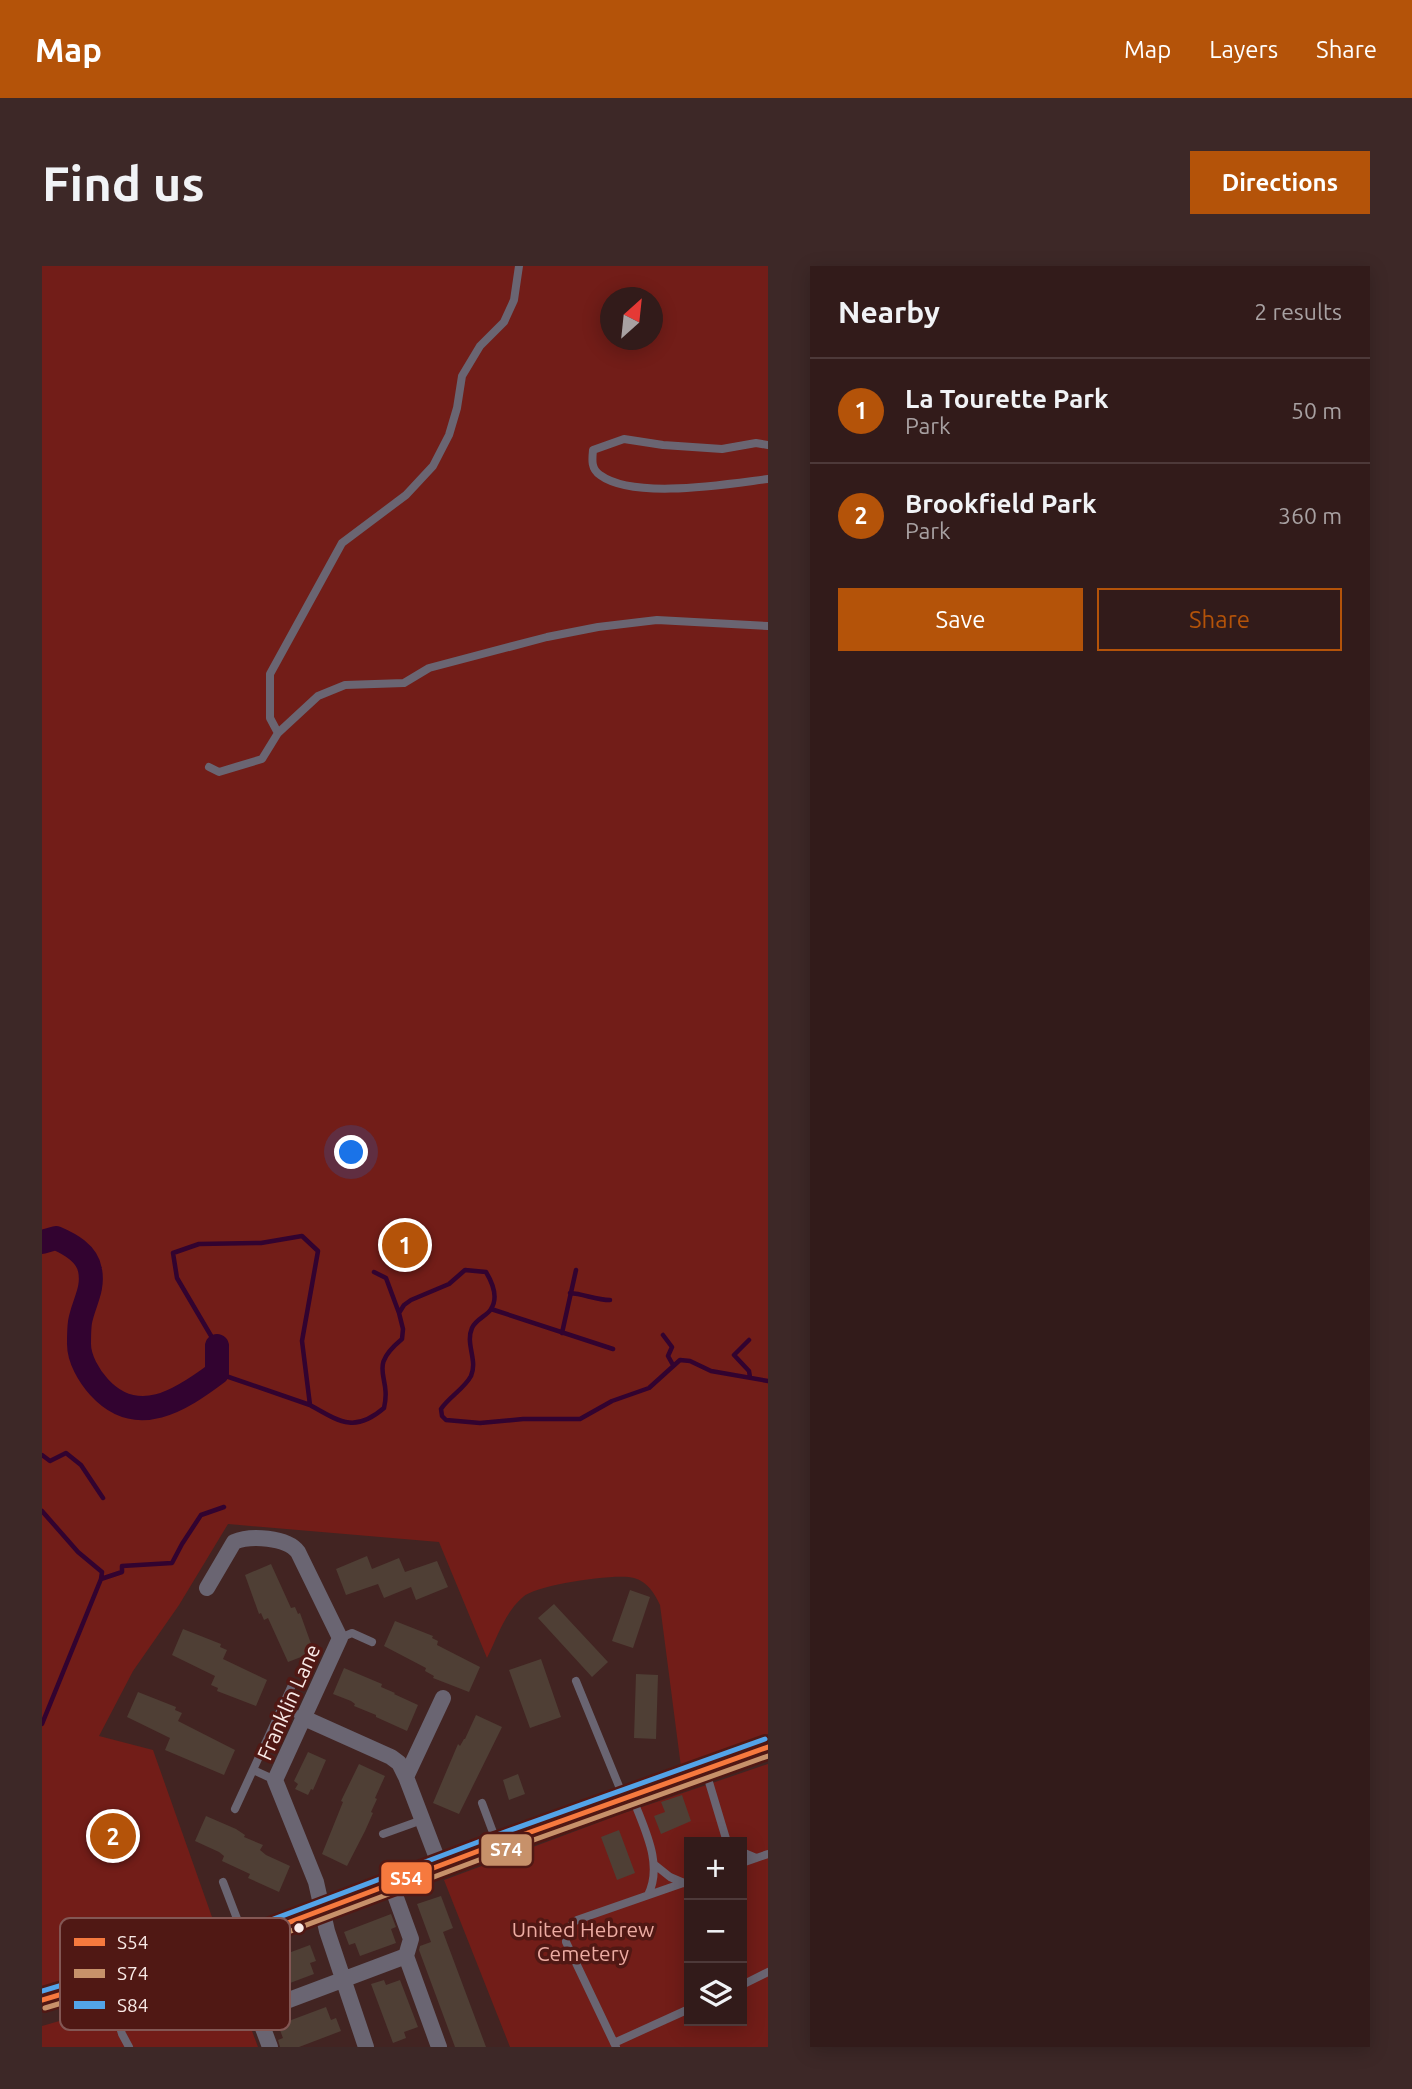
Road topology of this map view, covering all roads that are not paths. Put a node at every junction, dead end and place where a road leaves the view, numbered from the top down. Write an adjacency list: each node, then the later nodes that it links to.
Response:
1 (519, 266): 5 (lane)
2 (768, 444): 3 (lane)
3 (768, 480)
4 (768, 626): 5 (lane)
5 (278, 733): 6 (lane)
6 (209, 767)
7 (207, 1588): 8 (street, Franklin Lane)
8 (340, 1638): 9 (lane); 14 (street, Franklin Lane)
9 (372, 1642)
10 (576, 1681): 20 (lane)
11 (293, 1683): 13 (lane)
12 (443, 1698): 18 (street)
13 (282, 1707): 14 (lane); 17 (lane)
14 (304, 1718): 18 (street); 19 (street, Franklin Lane)
15 (768, 1747): 16 (street)
16 (705, 1769): 20 (street); 25 (lane)
17 (253, 1770): 19 (lane); 22 (lane)
18 (406, 1777): 23 (street)
19 (275, 1780): 38 (street, Franklin Lane)
20 (628, 1797): 26 (street); 31 (lane)
21 (482, 1803): 26 (lane)
22 (234, 1809)
23 (422, 1820): 24 (lane); 32 (street)
24 (383, 1834)
25 (727, 1837)
26 (497, 1844): 32 (street)
27 (747, 1854): 29 (lane)
28 (768, 1854): 29 (lane)
29 (756, 1858): 30 (lane)
30 (747, 1861)
31 (655, 1865): 33 (lane); 37 (lane)
32 (440, 1866): 36 (street)
33 (684, 1881)
34 (223, 1882): 39 (lane)
35 (684, 1883): 37 (lane)
36 (391, 1884): 38 (street); 41 (street)
37 (648, 1895): 52 (lane)
38 (322, 1910): 40 (street); 43 (street, Franklin Lane)
39 (237, 1918)
40 (290, 1922)
41 (406, 1956): 43 (street); 57 (street)
42 (768, 1972): 44 (lane)
43 (343, 1981): 47 (street); 56 (street, Franklin Lane)
44 (747, 1982)
45 (60, 1995): 46 (street)
46 (42, 2000)
47 (290, 2000)
48 (684, 2011): 52 (lane)
49 (120, 2030): 51 (lane)
50 (264, 2030): 55 (street)
51 (121, 2034): 53 (lane); 54 (lane)
52 (615, 2045)
53 (121, 2047)
54 (130, 2047)
55 (270, 2047)
56 (366, 2047)
57 (439, 2047)

